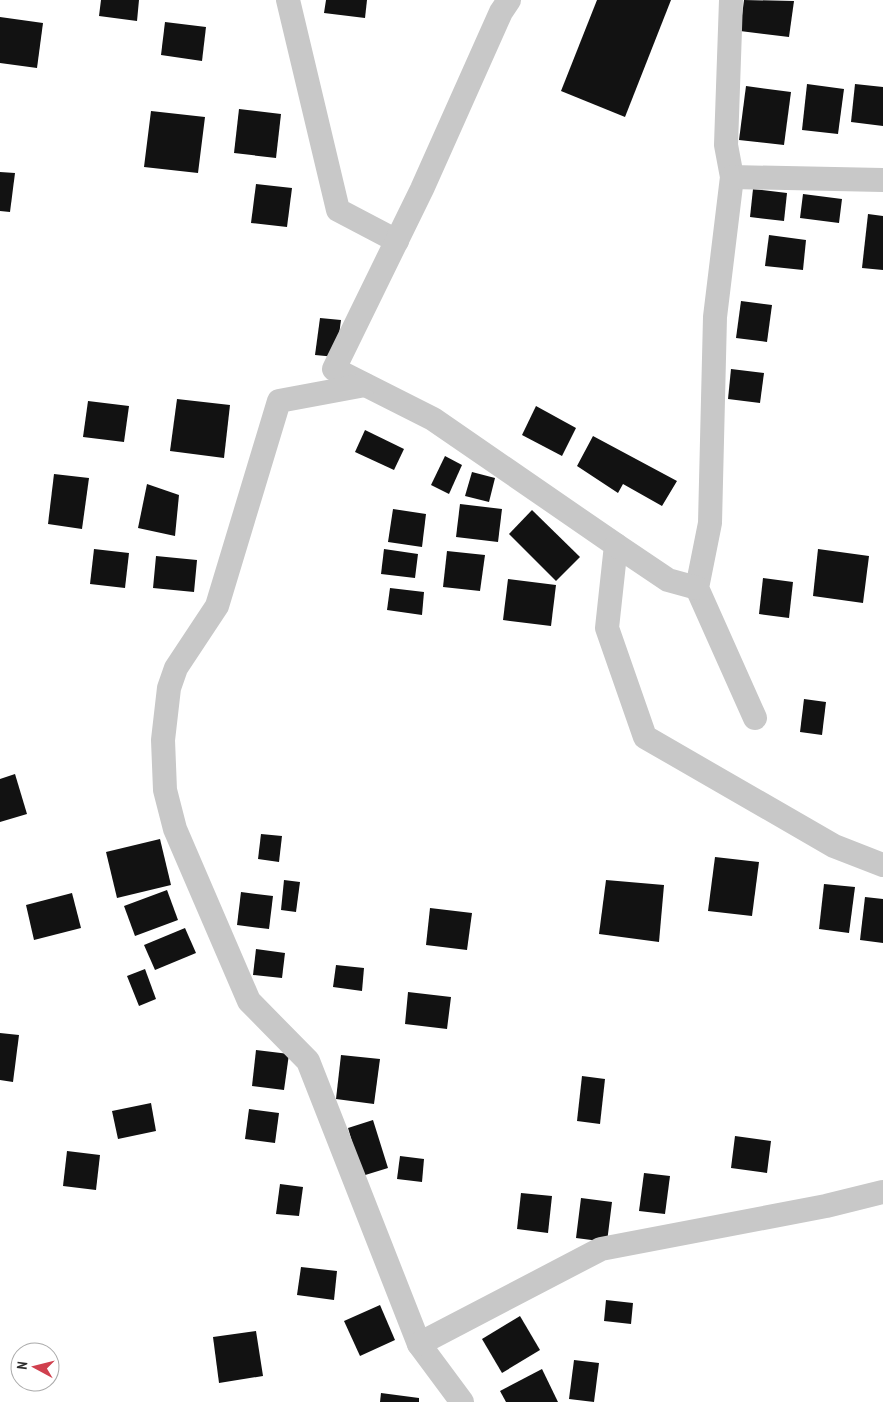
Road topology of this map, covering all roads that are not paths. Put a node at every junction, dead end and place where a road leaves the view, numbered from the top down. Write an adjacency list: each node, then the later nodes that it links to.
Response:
1 (288, 0): 6 (street)
2 (510, 0): 6 (street)
3 (731, 0): 4 (street)
4 (732, 177): 5 (street); 9 (street)
5 (883, 180)
6 (397, 241): 7 (street)
7 (365, 385): 8 (street); 13 (street)
8 (616, 545): 9 (street); 11 (street)
9 (696, 588): 10 (street)
10 (755, 718)
11 (883, 865)
12 (883, 1192): 13 (street)
13 (419, 1344): 14 (street)
14 (462, 1402)

